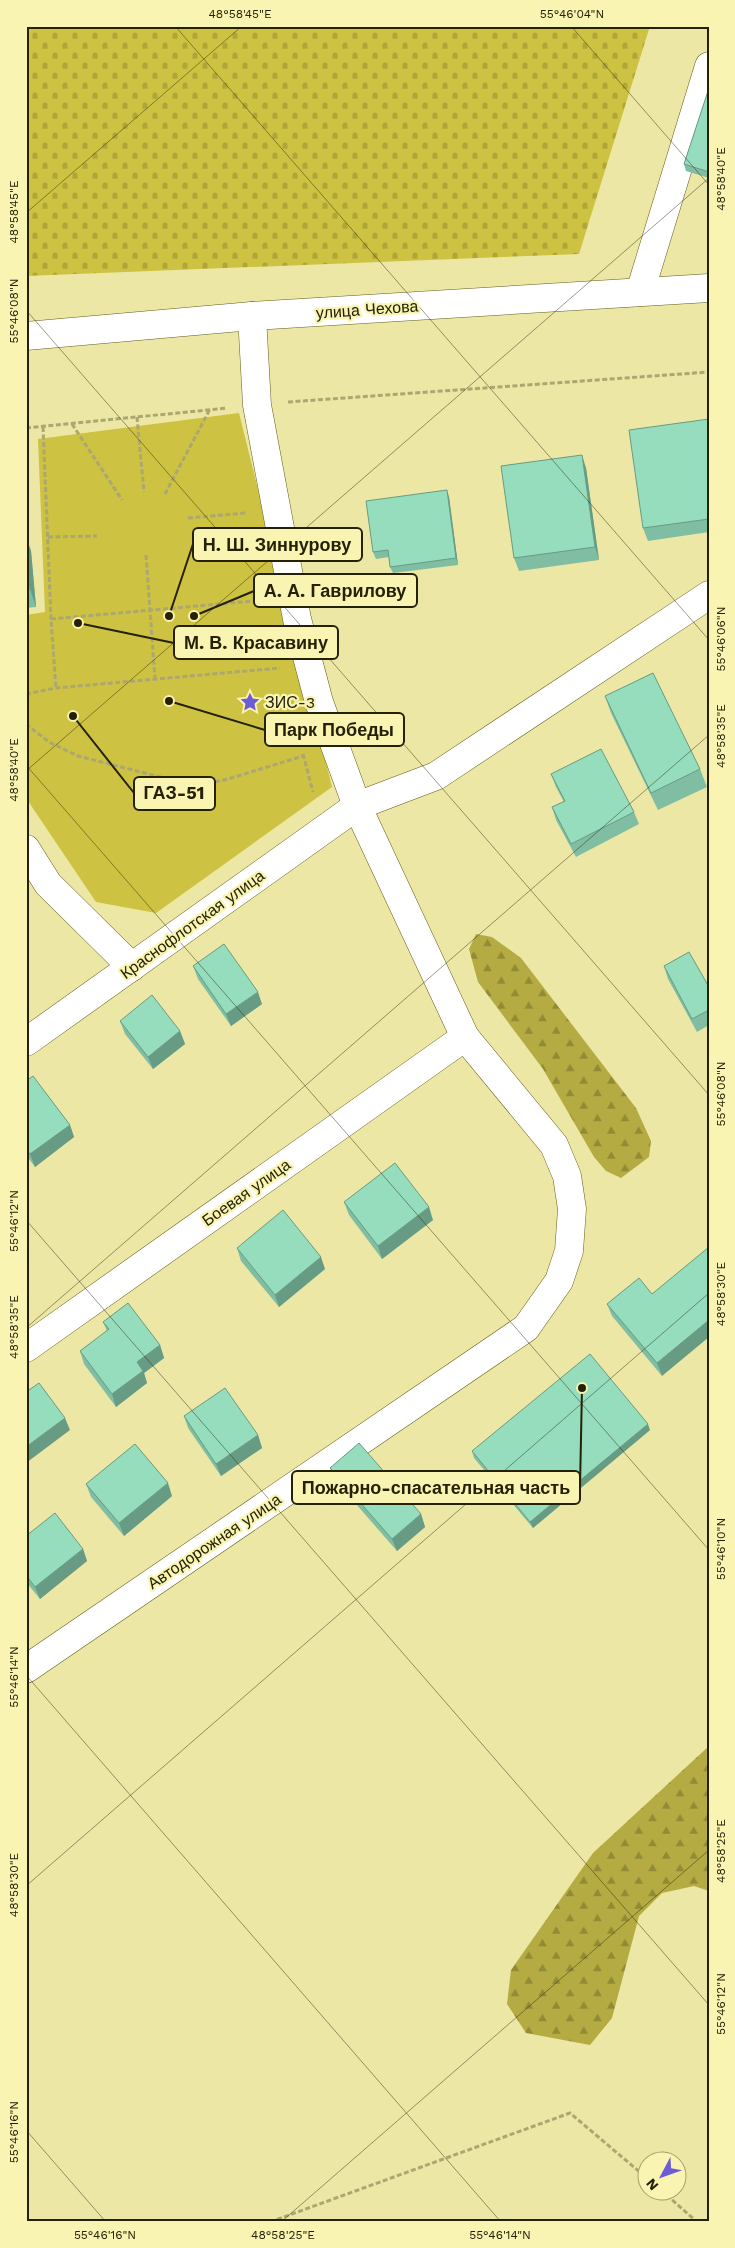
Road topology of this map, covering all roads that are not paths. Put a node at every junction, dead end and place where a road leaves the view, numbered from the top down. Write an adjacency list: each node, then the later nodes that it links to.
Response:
1 (709, 66): 3 (street)
2 (709, 288): 3 (street, улица Чехова)
3 (640, 292): 4 (street, улица Чехова)
4 (252, 316): 5 (street, улица Чехова); 7 (street)
5 (26, 336)
6 (709, 595): 7 (street, Краснофлотская улица)
7 (357, 806): 9 (street, Краснофлотская улица); 10 (street)
8 (26, 850): 9 (street)
9 (132, 967): 11 (street, Краснофлотская улица)
10 (465, 1037): 12 (street, Боевая улица); 13 (street, Автодорожная улица)
11 (26, 1042)
12 (26, 1348)
13 (26, 1669)

